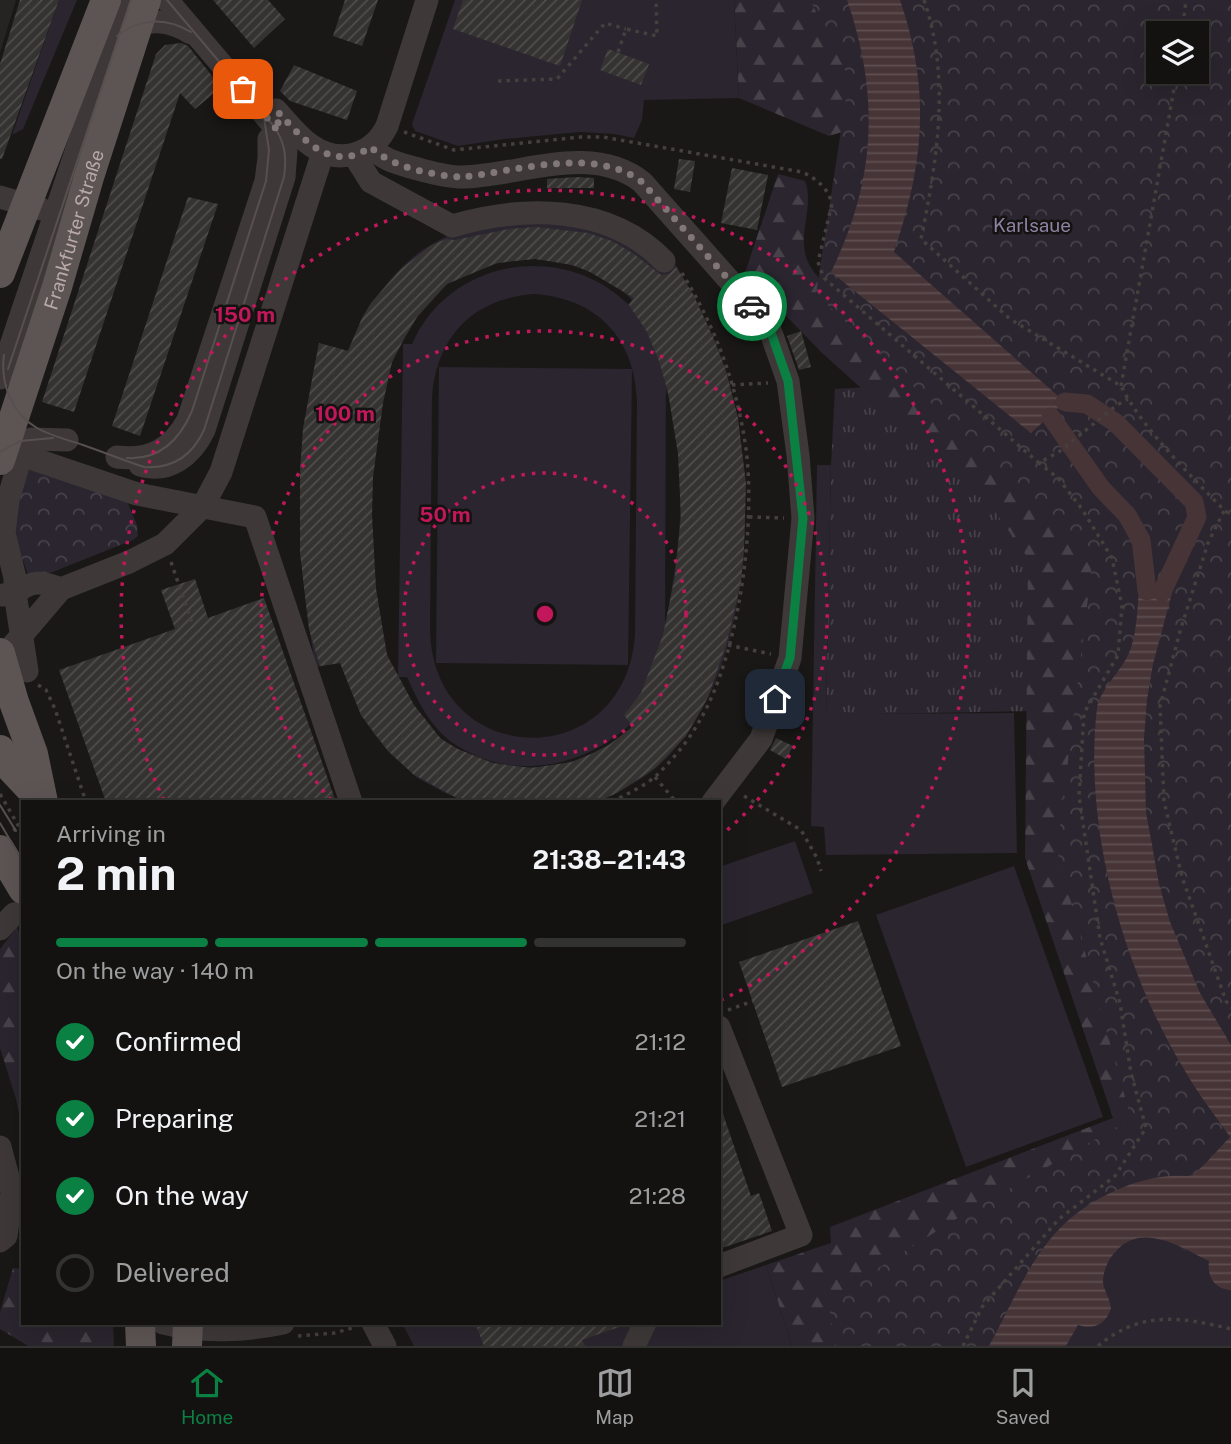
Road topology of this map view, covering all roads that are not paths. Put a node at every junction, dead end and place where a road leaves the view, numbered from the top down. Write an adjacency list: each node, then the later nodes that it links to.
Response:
1 (106, 0): 10 (main road)
2 (167, 0): 6 (street)
3 (180, 0): 6 (street)
4 (427, 0): 8 (street)
5 (131, 16): 6 (street); 11 (street); 15 (main road, Frankfurter Straße)
6 (202, 35): 7 (street)
7 (270, 122): 9 (street); 18 (street); 18 (street)
8 (362, 151): 9 (street); 12 (street); 26 (street)
9 (321, 155): 19 (street)
10 (13, 200): 11 (street); 13 (main road)
11 (48, 238): 14 (street)
12 (664, 261)
13 (0, 273)
14 (1, 375): 15 (street)
15 (27, 419): 17 (main road, Frankfurter Straße)
16 (67, 440): 17 (street)
17 (6, 454): 20 (street); 22 (street, Frankfurter Straße)
18 (180, 461): 19 (street)
19 (220, 472): 20 (street)
20 (203, 506): 21 (street); 29 (street)
21 (61, 589): 22 (street); 23 (street)
22 (8, 594): 23 (street, Frankfurter Straße)
23 (11, 646): 24 (street, Frankfurter Straße); 28 (main road)
24 (27, 671)
25 (0, 750): 27 (main road)
26 (720, 794)
27 (40, 800)
28 (42, 800)
29 (350, 800)
30 (9, 843): 31 (main road)
31 (21, 882)
32 (21, 912): 33 (street)
33 (0, 929)
34 (721, 1032): 37 (street)
35 (0, 1147): 36 (street)
36 (0, 1241)
37 (721, 1265)
38 (140, 1325): 42 (main road)
39 (644, 1325): 44 (street)
40 (278, 1329): 41 (street); 43 (street)
41 (181, 1330)
42 (141, 1346)
43 (235, 1346)
44 (634, 1346)

